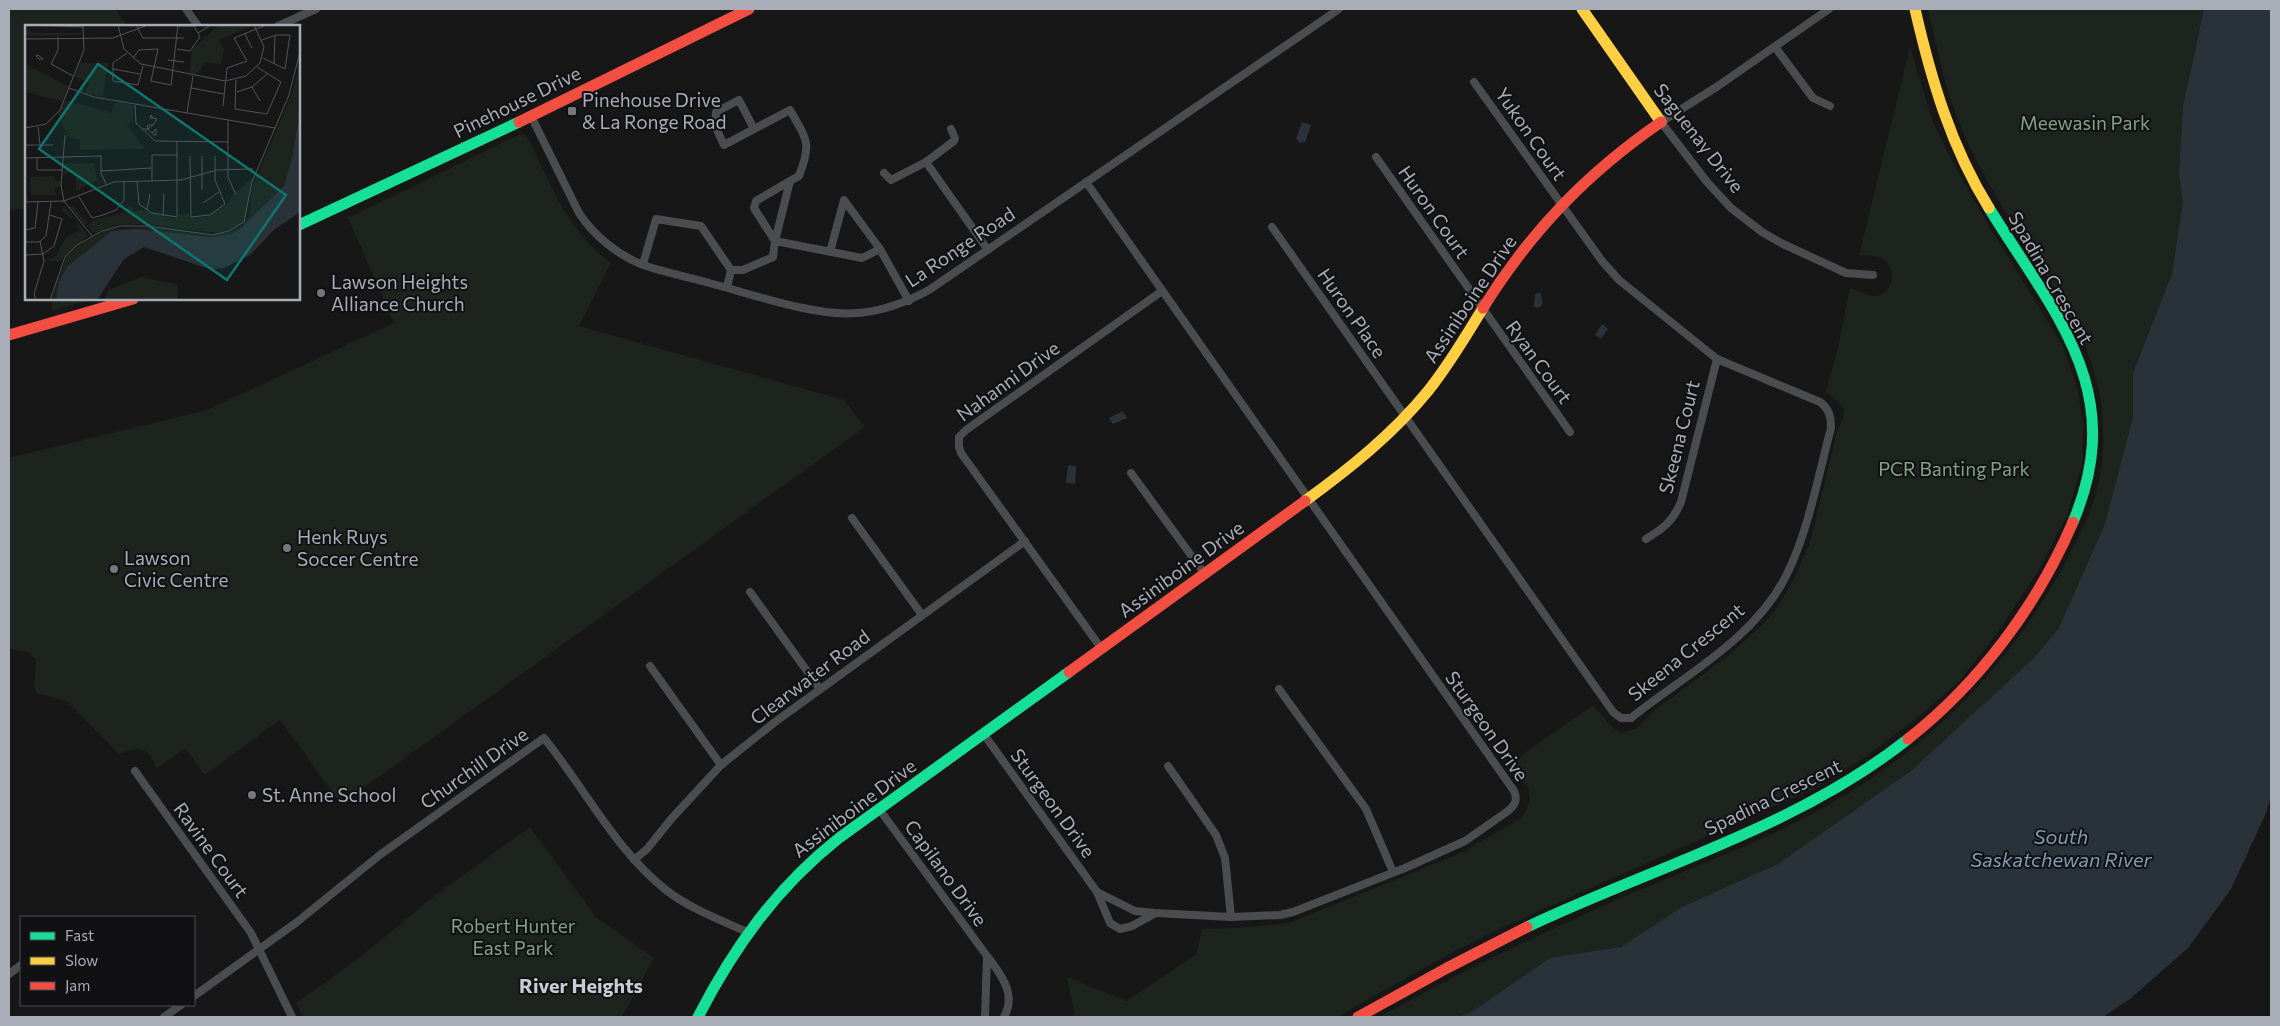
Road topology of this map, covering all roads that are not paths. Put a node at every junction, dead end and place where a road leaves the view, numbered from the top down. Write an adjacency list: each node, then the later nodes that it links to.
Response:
1 (186, 9): 8 (street)
2 (316, 9): 9 (street)
3 (749, 9): 13 (street, Pinehouse Drive)
4 (1340, 9): 21 (street, La Ronge Road)
5 (1582, 9): 14 (street, Saguenay Drive)
6 (1829, 9): 10 (street)
7 (1915, 9): 75 (street, Spadina Crescent)
8 (197, 25)
9 (280, 25)
10 (1775, 47): 12 (street); 14 (street)
11 (1474, 82): 22 (street, Yukon Court)
12 (1830, 106)
13 (531, 116): 23 (street, Pinehouse Drive); 29 (street, La Ronge Road)
14 (1661, 122): 22 (street, Assiniboine Drive); 31 (street, Saguenay Drive)
15 (754, 129): 15 (street); 20 (street)
16 (952, 129): 18 (street)
17 (1376, 157): 36 (street, Huron Court)
18 (926, 162): 19 (street); 27 (street)
19 (884, 173)
20 (790, 181): 25 (street); 25 (street)
21 (1086, 182): 27 (street, La Ronge Road); 33 (street)
22 (1562, 204): 36 (street, Assiniboine Drive); 38 (street, Skeena Crescent)
23 (300, 225)
24 (1272, 227): 39 (street, Huron Place)
25 (775, 241): 28 (street); 30 (street)
26 (880, 249): 28 (street); 28 (street); 35 (street)
27 (988, 250): 35 (street, La Ronge Road)
28 (830, 252)
29 (643, 264): 30 (street); 32 (street, La Ronge Road)
30 (731, 270): 32 (street)
31 (1873, 275)
32 (727, 288): 35 (street, La Ronge Road)
33 (1162, 291): 42 (street); 45 (street, Nahanni Drive)
34 (130, 300): 37 (street)
35 (909, 301)
36 (1482, 310): 39 (street, Assiniboine Drive); 40 (street, Ryan Court)
37 (9, 335)
38 (1717, 359): 39 (street, Skeena Crescent); 44 (street, Skeena Court)
39 (1405, 417): 42 (street, Assiniboine Drive)
40 (1570, 432)
41 (1132, 473): 46 (street)
42 (1309, 499): 46 (street, Assiniboine Drive); 59 (street, Sturgeon Drive)
43 (852, 518): 48 (street)
44 (1646, 539)
45 (1025, 542): 48 (street, Clearwater Road); 49 (street, Nahanni Drive)
46 (1204, 573): 49 (street, Assiniboine Drive)
47 (750, 592): 51 (street)
48 (922, 615): 51 (street, Clearwater Road)
49 (1101, 648): 53 (street, Assiniboine Drive)
50 (650, 666): 54 (street)
51 (820, 689): 54 (street, Clearwater Road)
52 (1279, 689): 59 (street)
53 (983, 733): 57 (street, Assiniboine Drive); 60 (street, Sturgeon Drive)
54 (721, 765): 58 (street, Clearwater Road)
55 (1168, 766): 62 (street)
56 (135, 771): 64 (street, Ravine Court)
57 (879, 809): 63 (street, Assiniboine Drive); 65 (street, Capilano Drive)
58 (634, 860): 63 (street, Churchill Drive); 64 (street, Churchill Drive)
59 (1393, 872): 62 (street, Sturgeon Drive)
60 (1097, 892): 61 (street, Sturgeon Drive); 61 (street, Sturgeon Drive)
61 (1155, 913): 62 (street, Sturgeon Drive)
62 (1231, 917)
63 (747, 932): 72 (street, Assiniboine Drive)
64 (259, 949): 68 (street, Churchill Drive); 71 (street, Ravine Court)
65 (987, 956): 73 (street); 74 (street, Capilano Drive)
66 (20, 966): 67 (street)
67 (9, 974)
68 (195, 995)
69 (180, 1006): 70 (street)
70 (164, 1017)
71 (292, 1017)
72 (698, 1017)
73 (985, 1017)
74 (1004, 1017)
75 (1358, 1017)

